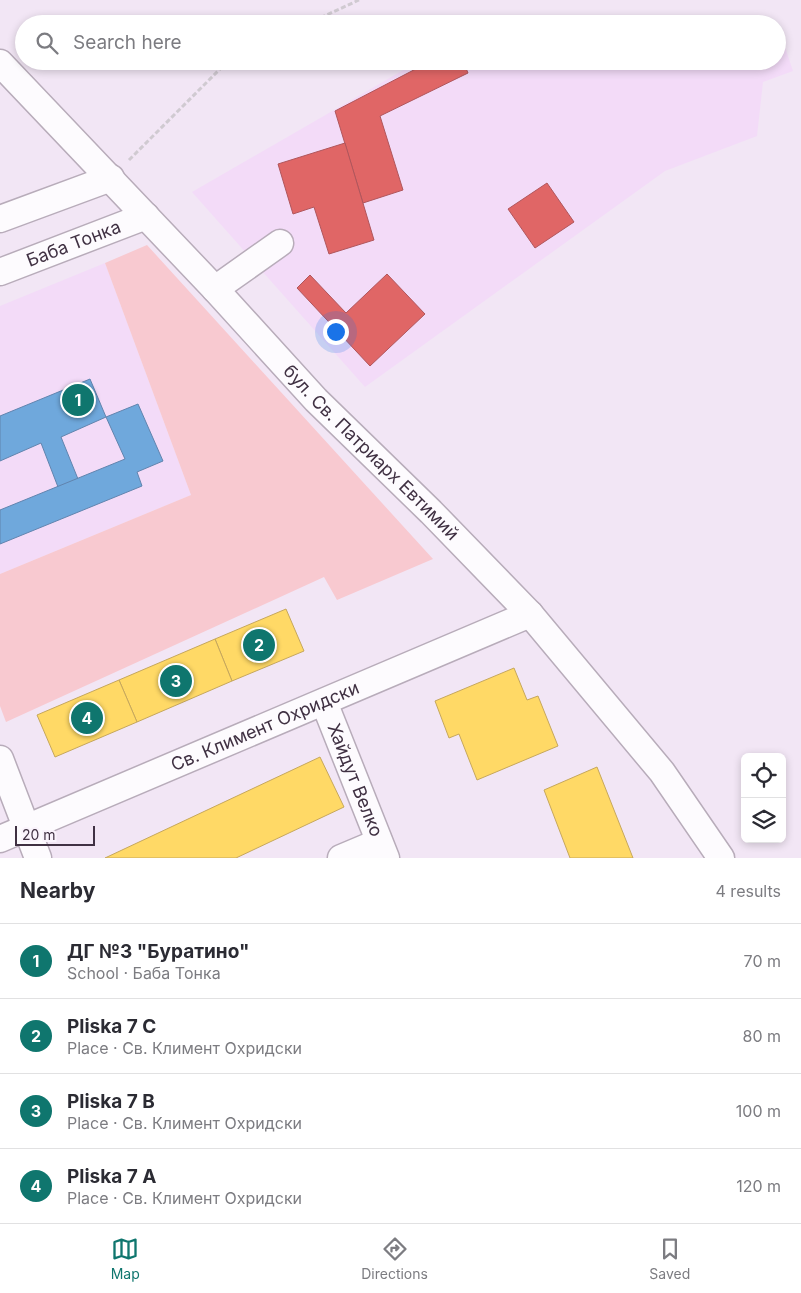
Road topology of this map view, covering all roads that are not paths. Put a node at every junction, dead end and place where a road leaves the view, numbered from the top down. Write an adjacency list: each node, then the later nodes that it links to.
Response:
1 (0, 63): 2 (street, бул. Св. Патриарх Евтимий)
2 (111, 178): 3 (street, бул. Св. Патриарх Евтимий); 4 (street)
3 (146, 216): 6 (street, Баба Тонка); 7 (street, бул. Св. Патриарх Евтимий)
4 (0, 219)
5 (280, 243): 7 (street)
6 (0, 272)
7 (215, 289): 8 (street, бул. Св. Патриарх Евтимий)
8 (530, 614): 9 (street, Св. Климент Охридски); 16 (street, бул. Св. Патриарх Евтимий)
9 (324, 702): 11 (street, Св. Климент Охридски); 13 (street, Хайдут Велко)
10 (0, 758): 11 (street)
11 (26, 828): 12 (street, Св. Климент Охридски); 14 (street)
12 (0, 839)
13 (383, 850): 15 (street)
14 (38, 858)
15 (341, 858)
16 (721, 858)

